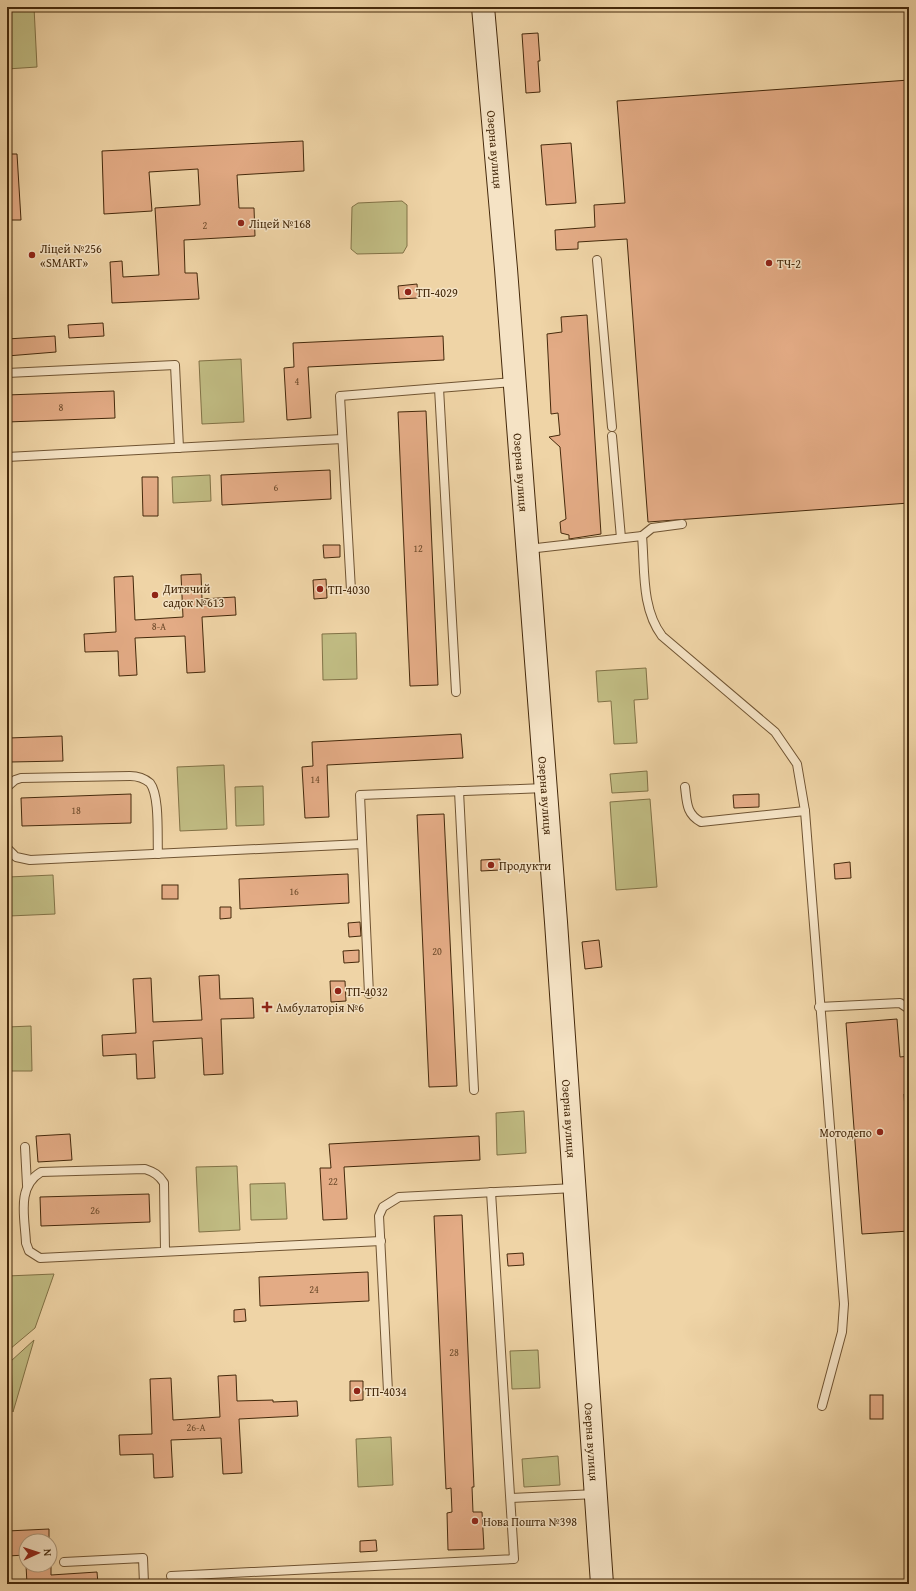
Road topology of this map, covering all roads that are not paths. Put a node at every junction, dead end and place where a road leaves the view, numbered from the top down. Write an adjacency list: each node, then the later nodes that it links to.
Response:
1 (482, 7): 4 (street, Озерна вулиця)
2 (597, 260): 6 (lane)
3 (7, 372): 9 (lane)
4 (514, 382): 5 (lane); 14 (street, Озерна вулиця)
5 (440, 388): 8 (lane); 16 (lane)
6 (612, 427)
7 (612, 436): 13 (lane)
8 (342, 439): 9 (lane); 15 (lane)
9 (179, 448): 10 (lane)
10 (7, 457)
11 (682, 524): 12 (lane)
12 (642, 536): 13 (lane); 21 (lane)
13 (621, 538): 14 (lane)
14 (527, 549): 19 (street, Озерна вулиця)
15 (351, 590)
16 (456, 692)
17 (7, 787): 24 (lane)
18 (685, 787): 21 (lane)
19 (546, 788): 20 (lane); 31 (street, Озерна вулиця)
20 (459, 791): 22 (lane); 28 (lane)
21 (804, 811): 26 (lane)
22 (362, 844): 24 (lane); 25 (lane)
23 (7, 848): 24 (lane)
24 (158, 854)
25 (369, 994)
26 (819, 1007): 27 (lane); 36 (lane)
27 (909, 1009)
28 (474, 1090)
29 (25, 1147): 30 (lane)
30 (27, 1185): 34 (lane); 34 (lane)
31 (575, 1188): 32 (lane); 37 (street, Озерна вулиця)
32 (491, 1192): 33 (lane); 38 (lane)
33 (381, 1241): 34 (lane); 35 (lane)
34 (166, 1251)
35 (388, 1391)
36 (822, 1406)
37 (596, 1494): 38 (lane); 42 (street, Озерна вулиця)
38 (511, 1498): 40 (lane)
39 (64, 1562): 41 (lane)
40 (171, 1576)
41 (144, 1584)
42 (602, 1584)

